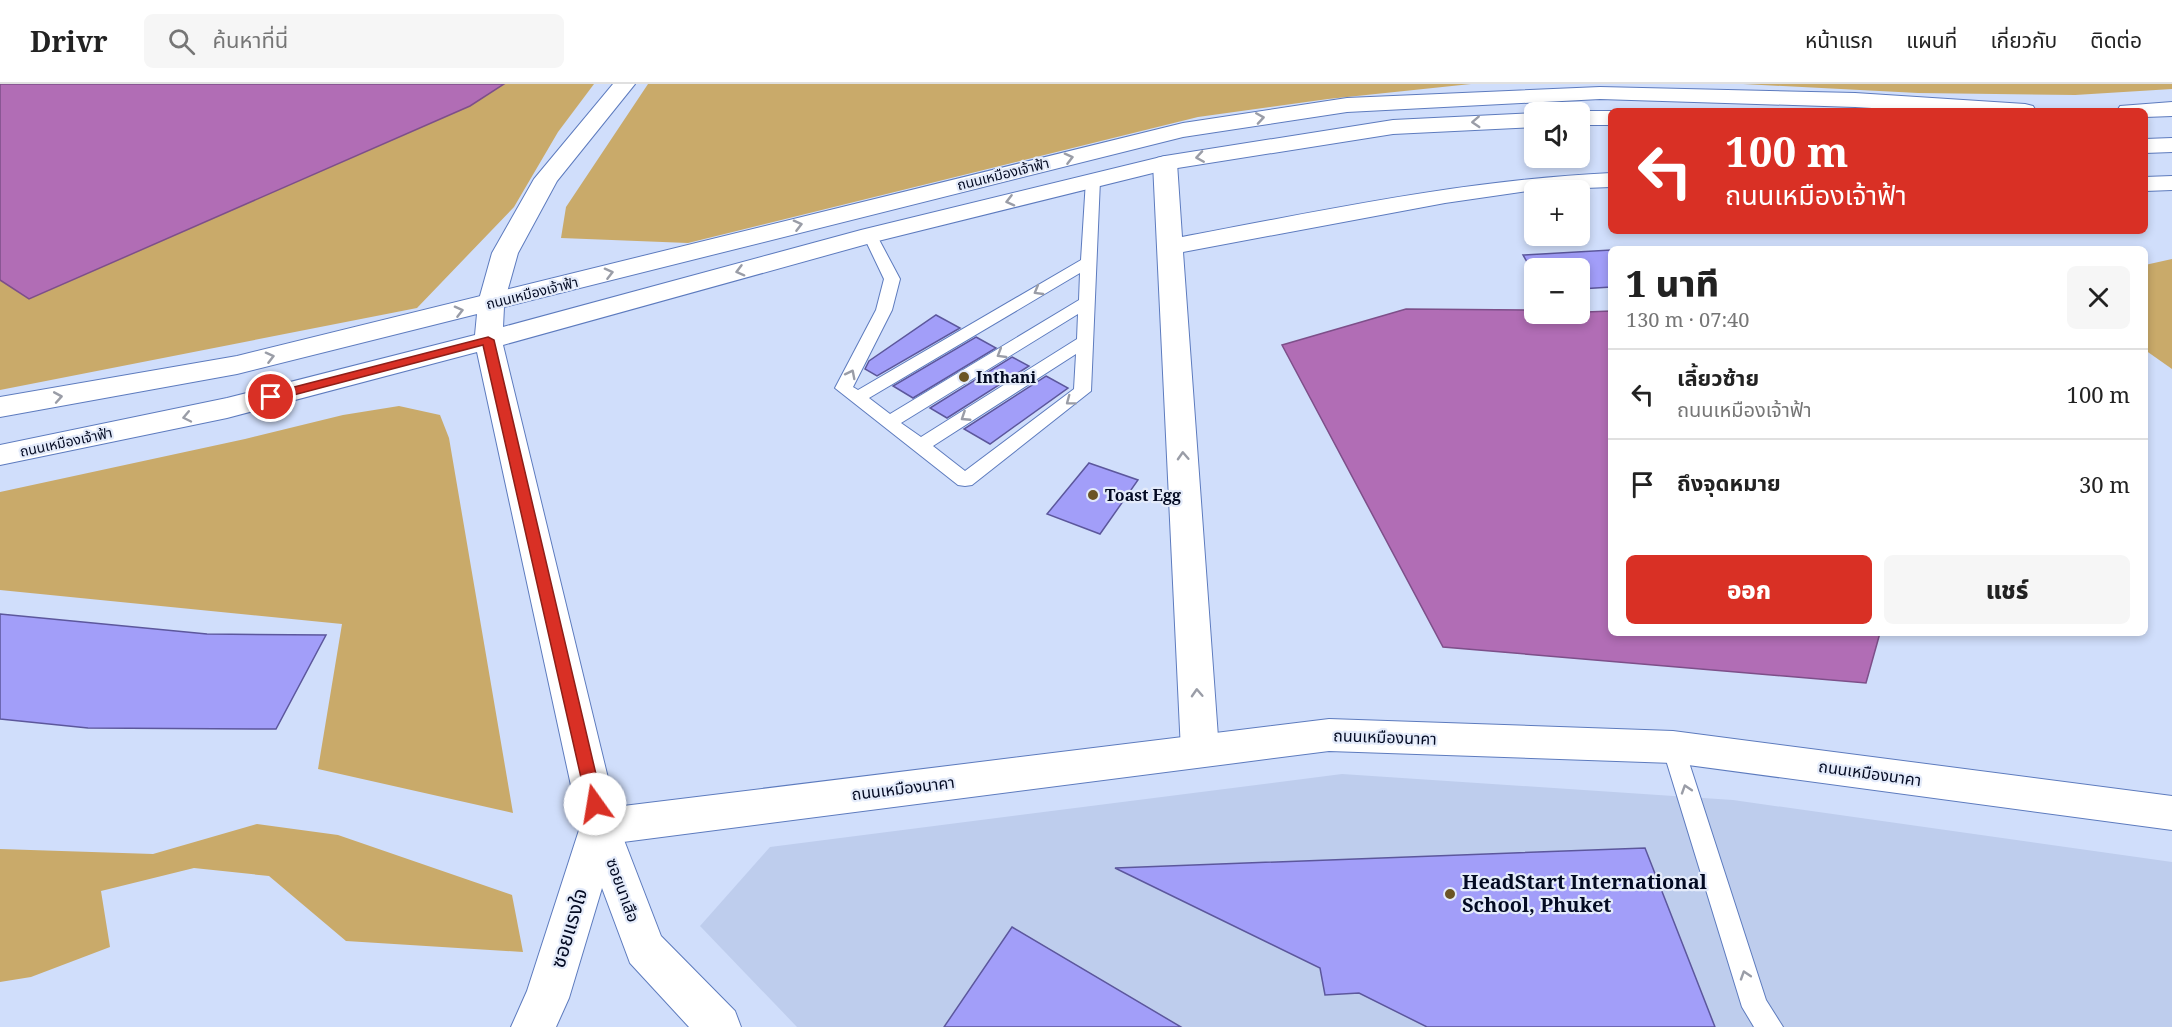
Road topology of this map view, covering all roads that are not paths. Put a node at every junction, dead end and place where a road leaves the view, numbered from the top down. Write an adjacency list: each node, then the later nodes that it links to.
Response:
1 (624, 84): 19 (street, ซอยนาเสือ)
2 (1979, 108): 19 (street, ถนนเหมืองเจ้าฟ้า, one-way to 2)
3 (2172, 109): 4 (street)
4 (2148, 110)
5 (1590, 118): 6 (street)
6 (1608, 118)
7 (1524, 120): 10 (street, ถนนเหมืองเจ้าฟ้า, one-way to 10)
8 (2172, 145): 9 (street)
9 (2148, 146)
10 (1165, 163): 11 (street, ถนนเหมืองเจ้าฟ้า); 16 (street)
11 (1093, 180): 15 (street, ถนนเหมืองเจ้าฟ้า, one-way to 15); 17 (lane)
12 (1608, 180): 16 (street)
13 (2172, 183): 14 (street)
14 (2148, 184)
15 (870, 236): 20 (street, ถนนเหมืองเจ้าฟ้า, one-way to 20); 23 (lane, one-way to 15)
16 (1170, 247): 30 (street, one-way to 16)
17 (1089, 262): 18 (lane); 23 (lane, one-way to 23)
18 (1087, 302): 21 (lane); 26 (lane, one-way to 26)
19 (491, 303): 20 (street, ซอยนาเสือ); 22 (street, ถนนเหมืองเจ้าฟ้า, one-way to 19)
20 (488, 340): 25 (street, ถนนเหมืองเจ้าฟ้า); 32 (street, ซอยนาเสือ)
21 (1085, 340): 27 (lane, one-way to 27); 27 (lane, one-way to 27)
22 (237, 365): 24 (street, ถนนเหมืองเจ้าฟ้า, one-way to 22); 25 (street)
23 (858, 398): 26 (lane)
24 (0, 407)
25 (228, 408): 28 (street, ถนนเหมืองเจ้าฟ้า, one-way to 28)
26 (889, 422): 27 (lane)
27 (920, 446)
28 (0, 455)
29 (1673, 747): 30 (street, ถนนเหมืองนาคา); 31 (street, ถนนเหมืองนาคา); 35 (lane, one-way to 29)
30 (1200, 751): 32 (street, ถนนเหมืองนาคา)
31 (2172, 813)
32 (600, 827): 33 (street, ซอยแรงใจ); 34 (street, ซอยนาเสือ)
33 (533, 1027)
34 (719, 1027)
35 (1770, 1027)

